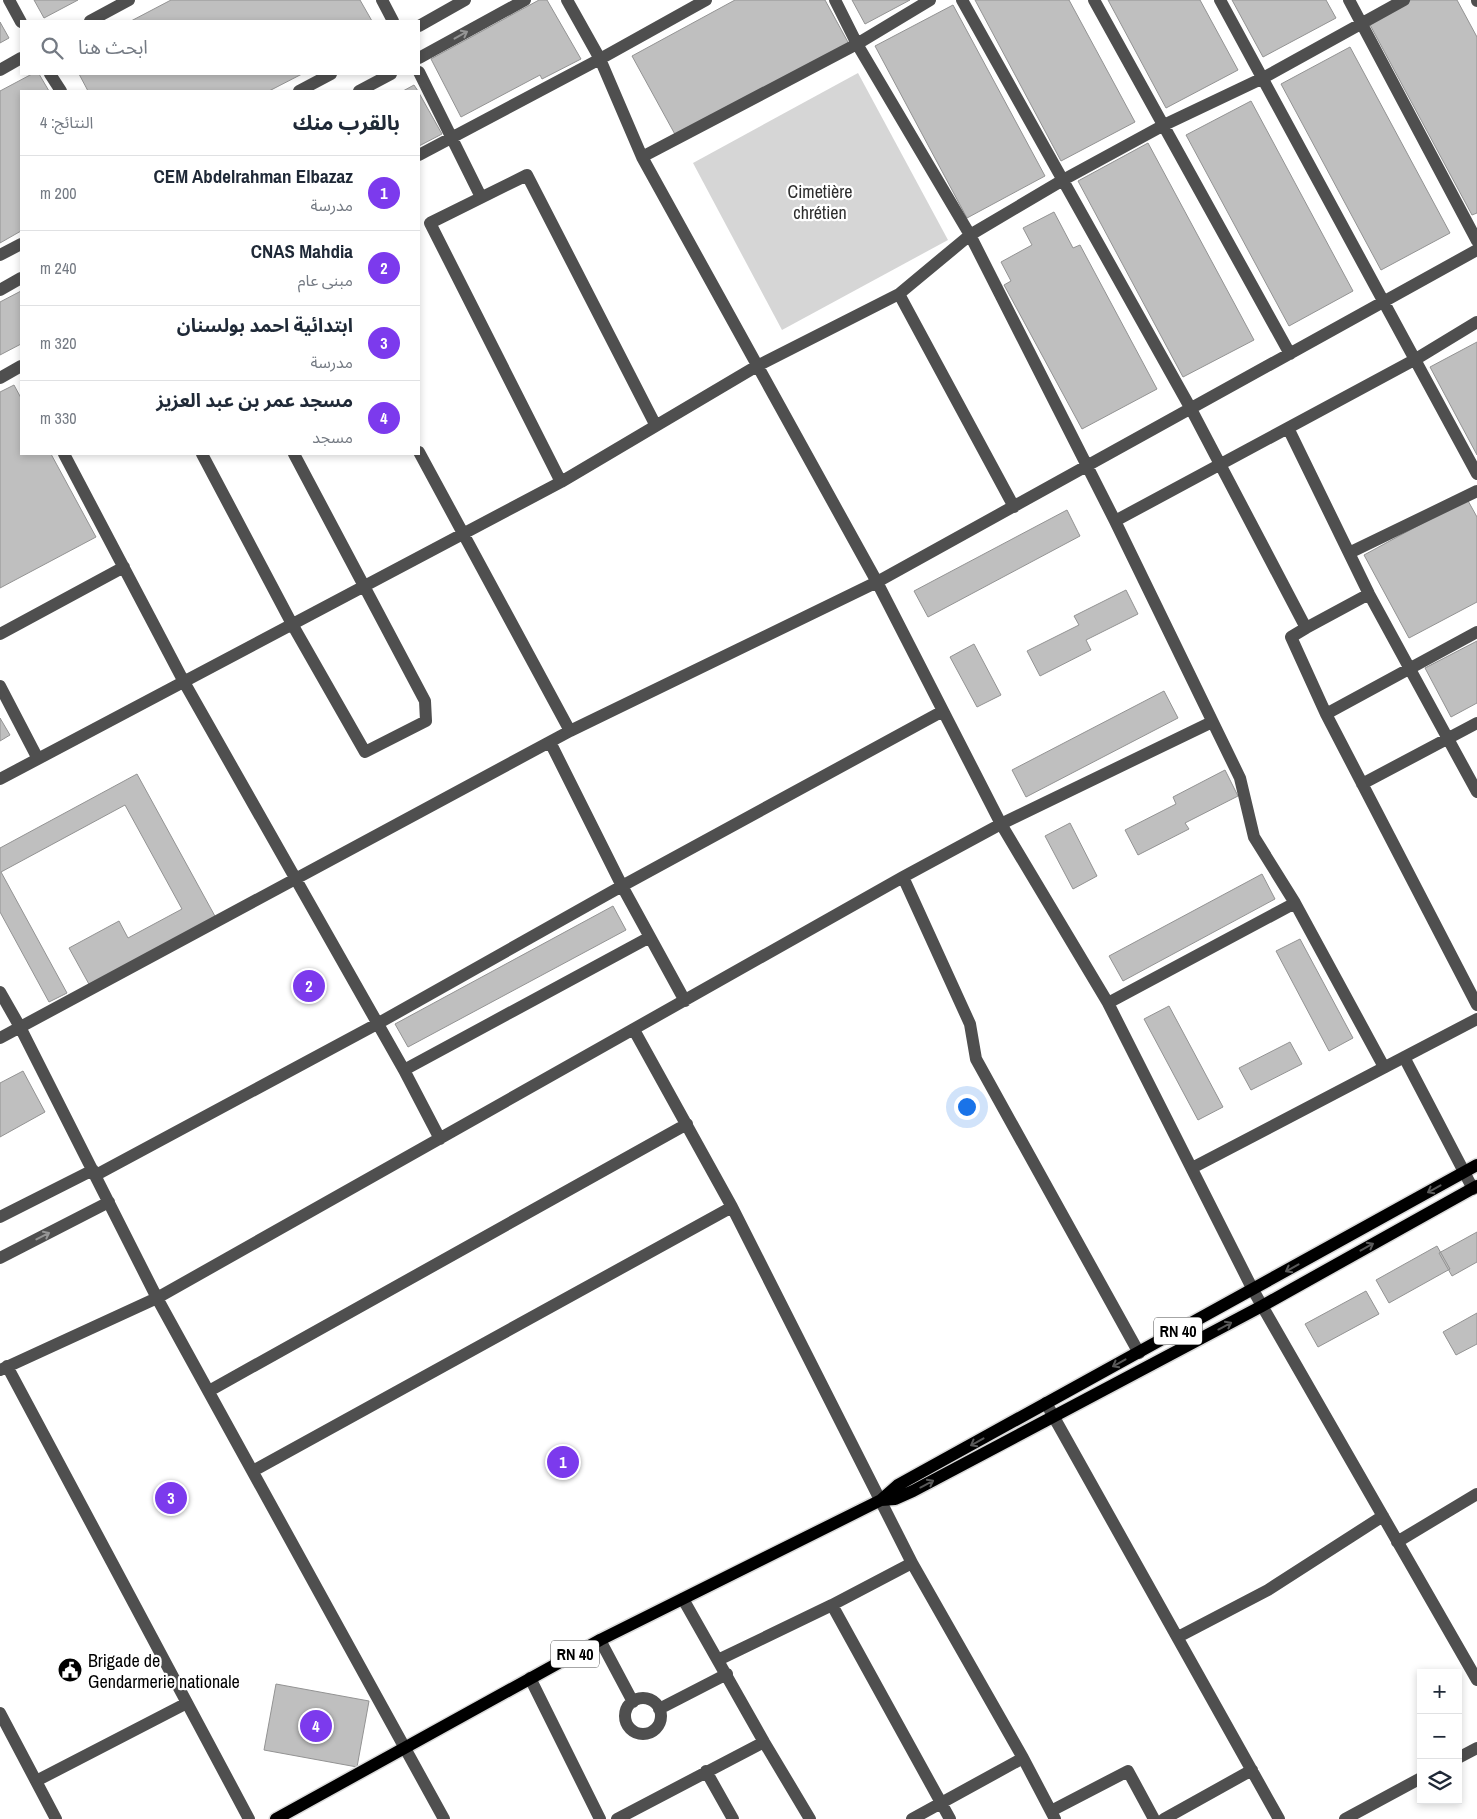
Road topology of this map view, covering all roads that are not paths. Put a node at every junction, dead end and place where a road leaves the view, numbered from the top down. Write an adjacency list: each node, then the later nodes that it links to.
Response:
1 (9, 0): 15 (street)
2 (129, 0): 16 (street)
3 (382, 0): 17 (street)
4 (465, 0): 19 (street)
5 (525, 0): 21 (street, one-way to 5)
6 (567, 0): 23 (street)
7 (706, 0): 23 (street)
8 (835, 0): 20 (street)
9 (930, 0): 20 (street)
10 (962, 0): 37 (street)
11 (1094, 0): 33 (street)
12 (1220, 0): 29 (street)
13 (1349, 0): 18 (street)
14 (1404, 0): 18 (street)
15 (20, 20)
16 (92, 20)
17 (392, 20)
18 (1361, 23): 29 (street); 40 (street)
19 (420, 25)
20 (857, 44): 36 (street); 39 (street)
21 (420, 57)
22 (20, 59): 24 (street)
23 (600, 59): 34 (street); 36 (street)
24 (0, 70)
25 (420, 74): 34 (street)
26 (51, 75): 30 (street)
27 (329, 75): 31 (street)
28 (389, 75): 32 (street)
29 (1263, 78): 33 (street); 47 (street)
30 (60, 90)
31 (301, 90)
32 (361, 90)
33 (1164, 125): 37 (street); 49 (street)
34 (452, 138): 35 (street); 38 (street)
35 (420, 154)
36 (642, 156): 51 (street)
37 (1063, 180): 39 (street); 54 (street)
38 (481, 197): 55 (street); 64 (street)
39 (970, 235): 46 (street); 62 (street)
40 (1477, 241)
41 (20, 245): 43 (street)
42 (1477, 250): 47 (street)
43 (0, 255)
44 (20, 279): 45 (street)
45 (0, 290)
46 (899, 294): 51 (street); 66 (street)
47 (1384, 302): 49 (street); 50 (street)
48 (1477, 322): 50 (street)
49 (1290, 354): 54 (street)
50 (1416, 359): 56 (street); 63 (street)
51 (757, 366): 55 (street); 71 (street)
52 (20, 369): 53 (street)
53 (0, 378)
54 (1191, 409): 61 (street); 62 (street)
55 (656, 426): 64 (street)
56 (1288, 428): 61 (street); 69 (street)
57 (420, 454): 68 (street)
58 (65, 455): 70 (street)
59 (203, 455): 74 (street)
60 (295, 455): 72 (street)
61 (1220, 465): 67 (street); 75 (street)
62 (1086, 467): 66 (street); 67 (street)
63 (1477, 474)
64 (561, 482): 68 (street)
65 (1477, 491): 69 (street)
66 (1014, 507): 71 (street)
67 (1115, 521): 83 (street)
68 (464, 533): 72 (street); 85 (street)
69 (1349, 553): 73 (street)
70 (124, 567): 77 (street); 79 (street)
71 (877, 582): 81 (street); 85 (street)
72 (364, 586): 74 (street); 74 (street)
73 (1369, 594): 75 (street); 78 (street)
74 (292, 624): 79 (street)
75 (1306, 628): 82 (street)
76 (1477, 632): 78 (street)
77 (0, 634)
78 (1410, 669): 82 (street); 86 (street)
79 (184, 682): 88 (street); 94 (street)
80 (0, 686): 88 (street)
81 (943, 711): 92 (street); 95 (street)
82 (1326, 714): 90 (street)
83 (1212, 722): 92 (street); 96 (street)
84 (1477, 723): 86 (street)
85 (570, 731): 87 (street)
86 (1448, 739): 90 (street); 91 (street)
87 (550, 742): 94 (street); 95 (street)
88 (38, 759): 89 (street)
89 (0, 779)
90 (1362, 784): 101 (street)
91 (1477, 792)
92 (1001, 824): 93 (street); 100 (street)
93 (902, 877): 99 (street); 126 (street)
94 (296, 879): 103 (street); 104 (street)
95 (622, 886): 97 (street); 103 (street)
96 (1295, 903): 100 (street); 108 (street)
97 (650, 937): 99 (street); 109 (street)
98 (0, 992): 104 (street)
99 (685, 1001): 105 (street)
100 (1108, 1003): 113 (street)
101 (1477, 1005)
102 (1477, 1019): 107 (street)
103 (377, 1024): 109 (street); 115 (street)
104 (20, 1027): 106 (street); 115 (street)
105 (634, 1030): 110 (street); 111 (street)
106 (0, 1038)
107 (1404, 1057): 108 (street); 114 (street)
108 (1384, 1067): 113 (street)
109 (404, 1070): 111 (street)
110 (687, 1124): 118 (street); 128 (street)
111 (440, 1139): 124 (street)
112 (1477, 1165): 114 (main road, RN 40)
113 (1192, 1168): 123 (street)
114 (1464, 1172): 116 (street); 120 (main road, RN 40, one-way to 120)
115 (94, 1173): 117 (street); 119 (street)
116 (1475, 1187): 121 (main road, RN 40)
117 (109, 1202): 122 (street, one-way to 117); 124 (street)
118 (732, 1207): 131 (street); 133 (street)
119 (0, 1216)
120 (1379, 1220): 121 (main road); 123 (main road, RN 40, one-way to 123)
121 (1390, 1235): 125 (main road, RN 40, one-way to 121)
122 (0, 1258)
123 (1253, 1290): 125 (street); 126 (main road, RN 40)
124 (157, 1298): 127 (street); 128 (street)
125 (1262, 1306): 130 (main road, RN 40, one-way to 125); 134 (street)
126 (1139, 1352): 129 (main road, RN 40, one-way to 129)
127 (3, 1368): 146 (street)
128 (209, 1391): 131 (street)
129 (1046, 1403): 130 (street); 133 (main road, RN 40, one-way to 133)
130 (1054, 1416): 133 (main road, RN 40, one-way to 130); 139 (street)
131 (253, 1471): 150 (street)
132 (1477, 1494): 135 (street)
133 (882, 1500): 136 (street); 137 (main road, RN 40)
134 (1383, 1516): 135 (street); 139 (street)
135 (1397, 1542): 144 (street)
136 (912, 1563): 138 (street); 153 (street)
137 (683, 1599): 140 (main road, RN 40); 141 (street)
138 (832, 1605): 141 (street); 158 (street)
139 (1178, 1637): 154 (street)
140 (600, 1640): 143 (main road, RN 40); 145 (street)
141 (718, 1660): 142 (street)
142 (727, 1674): 147 (street); 149 (street)
143 (530, 1678): 150 (main road, RN 40); 164 (street)
144 (1477, 1680)
145 (632, 1702): 147 (street); 147 (street)
146 (187, 1703): 157 (street); 161 (street)
147 (659, 1709)
148 (0, 1713): 157 (street)
149 (764, 1742): 155 (street); 167 (street)
150 (406, 1748): 162 (main road, RN 40); 163 (street)
151 (1477, 1748): 152 (street)
152 (1462, 1756)
153 (1023, 1758): 158 (street); 159 (street)
154 (1252, 1770): 171 (street); 172 (street)
155 (706, 1771): 165 (street); 166 (street)
156 (1417, 1780): 173 (street)
157 (36, 1781): 160 (street)
158 (941, 1803): 168 (street); 169 (street)
159 (1053, 1815): 170 (street)
160 (56, 1819)
161 (249, 1819)
162 (276, 1819)
163 (444, 1819)
164 (600, 1819)
165 (617, 1819)
166 (732, 1819)
167 (810, 1819)
168 (912, 1819)
169 (950, 1819)
170 (1154, 1819)
171 (1164, 1819)
172 (1279, 1819)
173 (1345, 1819)

